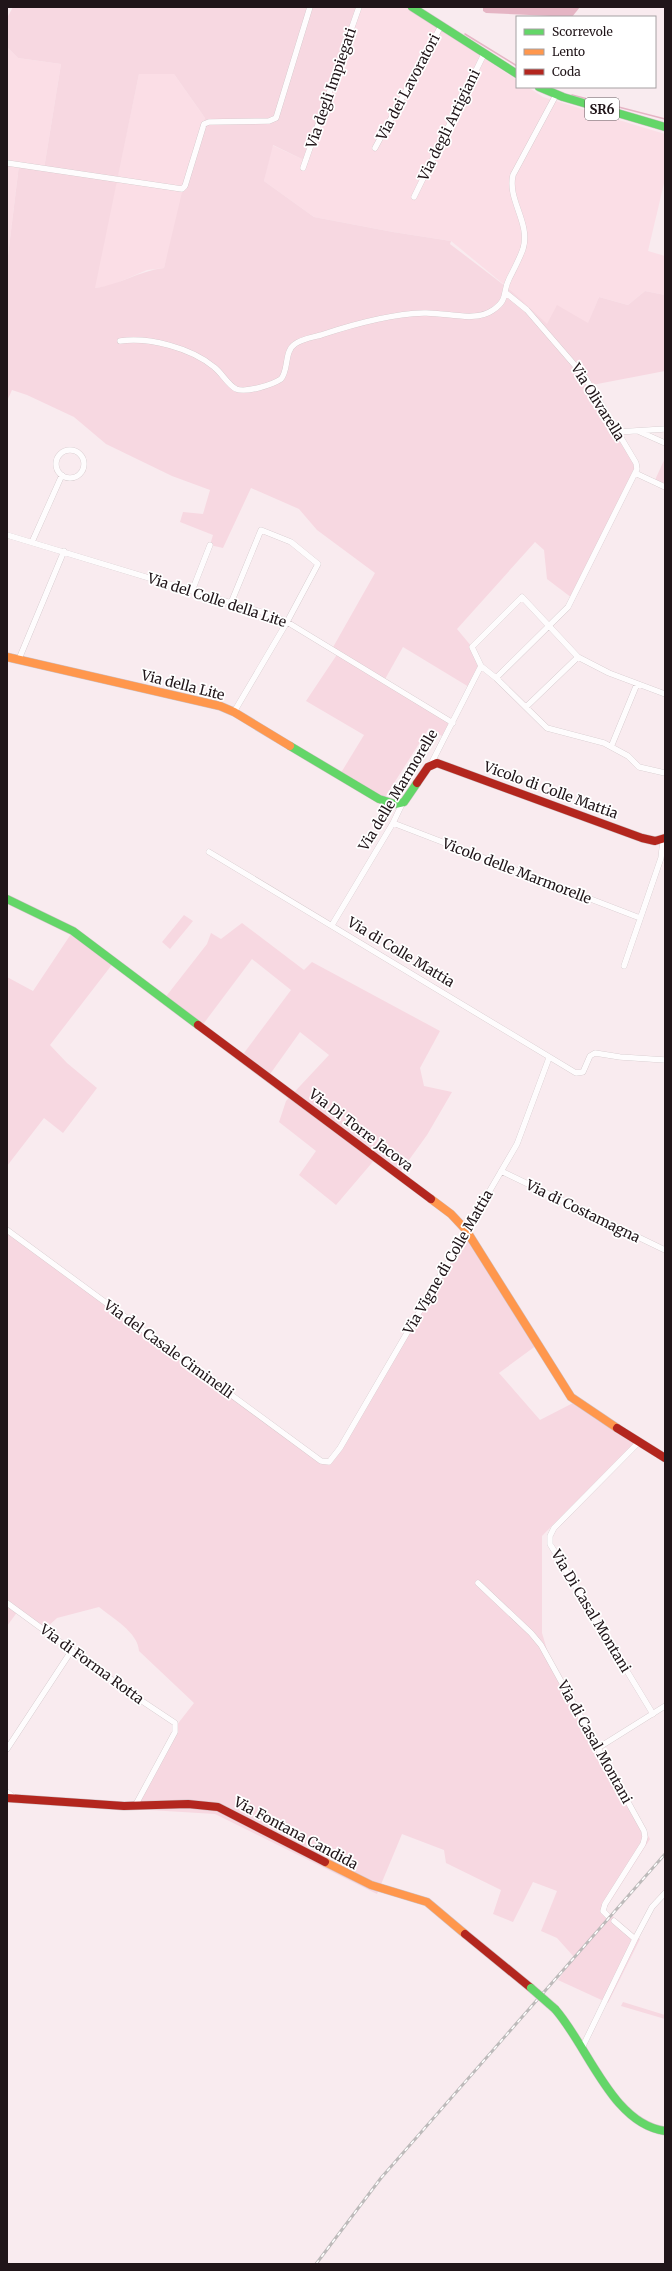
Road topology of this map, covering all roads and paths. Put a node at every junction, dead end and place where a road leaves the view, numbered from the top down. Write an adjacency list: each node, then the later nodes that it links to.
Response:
1 (310, 7): 11 (street)
2 (359, 7): 12 (street, Via degli Impiegati)
3 (412, 7): 4 (street)
4 (441, 26): 5 (street); 10 (street, Via dei Lavoratori)
5 (484, 54): 6 (street); 13 (street, Via degli Artigiani)
6 (516, 73)
7 (541, 88): 8 (street, SR6)
8 (556, 95): 9 (street, SR6); 14 (street)
9 (665, 127)
10 (375, 148)
11 (7, 163)
12 (304, 168)
13 (414, 196)
14 (506, 293): 15 (street); 18 (street, Via Olivarella)
15 (120, 341)
16 (665, 429): 17 (street)
17 (636, 430): 18 (street); 19 (street)
18 (617, 432): 20 (street, Via Olivarella)
19 (665, 443)
20 (635, 473): 22 (street); 30 (street)
21 (62, 475): 21 (street); 24 (street)
22 (665, 487)
23 (7, 535): 24 (street, Via del Colle della Lite)
24 (32, 542): 26 (street, Via del Colle della Lite)
25 (210, 545): 27 (street)
26 (64, 551): 27 (street, Via del Colle della Lite); 33 (street)
27 (192, 591): 28 (street, Via del Colle della Lite)
28 (231, 603): 29 (street, Via del Colle della Lite); 29 (street)
29 (287, 622): 39 (street); 40 (street, Via del Colle della Lite)
30 (550, 626): 32 (street); 34 (street); 35 (street)
31 (7, 657): 33 (street, Via della Lite)
32 (578, 657): 36 (street); 38 (street)
33 (19, 659): 39 (street, Via della Lite)
34 (480, 666): 35 (street); 40 (street, Via delle Marmorelle)
35 (496, 678): 38 (street)
36 (637, 684): 37 (street); 41 (street)
37 (665, 694)
38 (526, 707): 41 (street)
39 (234, 712): 44 (street, Via della Lite)
40 (453, 723): 42 (street, Via delle Marmorelle)
41 (611, 747): 43 (street)
42 (431, 764): 44 (street, Via delle Marmorelle); 46 (street, Vicolo di Colle Mattia)
43 (665, 772)
44 (402, 804): 45 (street, Via delle Marmorelle)
45 (393, 823): 49 (street, Vicolo delle Marmorelle); 50 (street, Via delle Marmorelle)
46 (664, 839): 49 (street)
47 (209, 852): 50 (street, Via di Colle Mattia)
48 (7, 899): 56 (street, Via Di Torre Jacova)
49 (640, 918): 51 (street)
50 (332, 925): 52 (street, Via di Colle Mattia)
51 (624, 966)
52 (549, 1058): 53 (street, Via di Colle Mattia); 54 (street, Via Vigne di Colle Mattia)
53 (665, 1060)
54 (501, 1171): 56 (street, Via Vigne di Colle Mattia); 57 (street, Via di Costamagna)
55 (7, 1230): 60 (street, Via del Casale Ciminelli)
56 (466, 1230): 58 (street, Via Di Torre Jacova); 60 (street, Via Vigne di Colle Mattia)
57 (665, 1250)
58 (639, 1442): 59 (street, Via Di Torre Jacova); 65 (street, Via Di Casal Montani)
59 (665, 1458)
60 (333, 1459)
61 (478, 1583): 66 (street, Via di Casal Montani)
62 (7, 1603): 63 (street, Via di Forma Rotta)
63 (72, 1650): 67 (street); 71 (street, Via di Forma Rotta)
64 (665, 1706): 65 (street)
65 (653, 1714): 66 (street)
66 (598, 1748): 73 (street, Via di Casal Montani)
67 (7, 1749)
68 (7, 1792): 70 (street)
69 (7, 1798): 70 (street, Via Fontana Candida)
70 (17, 1800): 71 (street, Via Fontana Candida)
71 (135, 1806): 76 (street, Via Fontana Candida)
72 (665, 1893): 75 (street)
73 (608, 1916)
74 (614, 1921): 75 (street)
75 (635, 1939): 76 (street)
76 (583, 2046): 77 (street, Via Fontana Candida)
77 (665, 2131)

